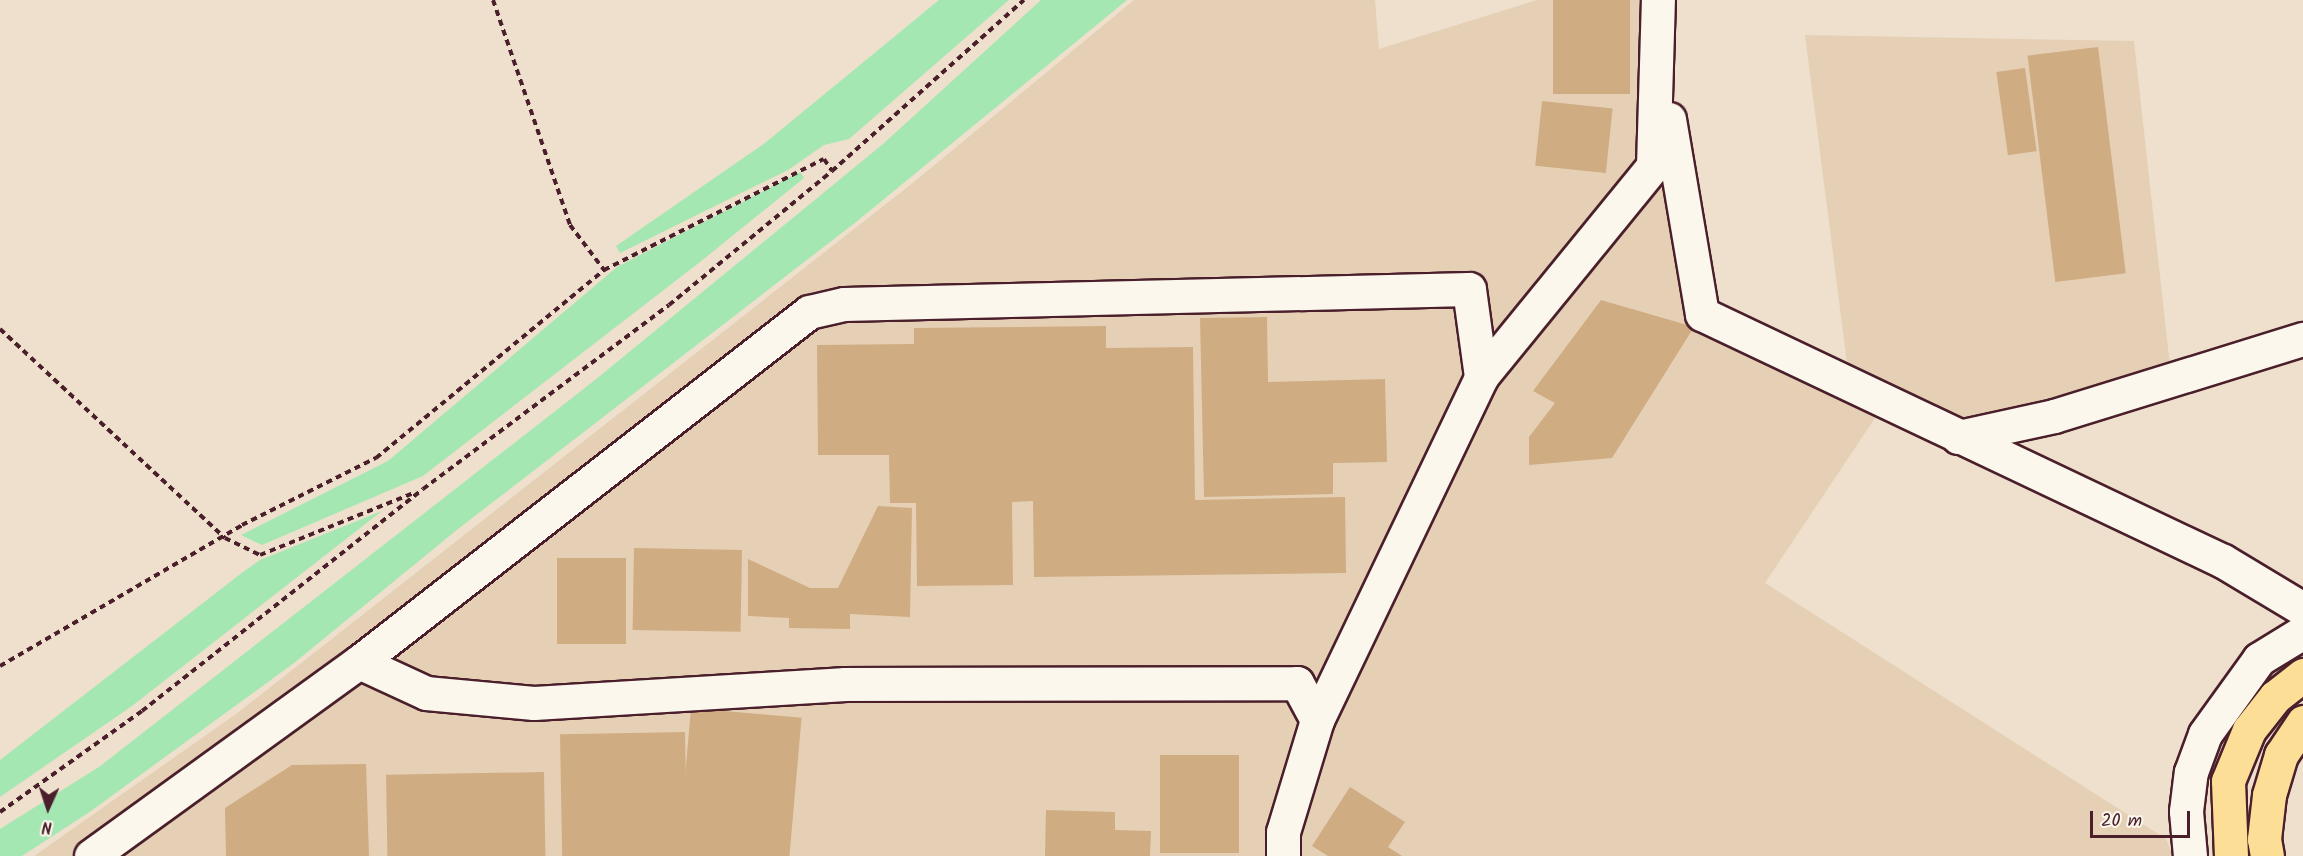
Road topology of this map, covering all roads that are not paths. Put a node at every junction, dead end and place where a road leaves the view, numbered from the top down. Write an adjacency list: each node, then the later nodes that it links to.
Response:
1 (1658, 0): 2 (street)
2 (1657, 45): 4 (street); 5 (street)
3 (2303, 339): 5 (street)
4 (1481, 377): 8 (street); 10 (street)
5 (1958, 437): 6 (street)
6 (2303, 609)
7 (2303, 632): 14 (street)
8 (359, 662): 10 (street); 13 (street)
9 (2303, 675): 15 (main road)
10 (1317, 720): 12 (street)
11 (2303, 722): 16 (main road)
12 (1288, 853)
13 (91, 856)
14 (2190, 856)
15 (2231, 856)
16 (2267, 856)

